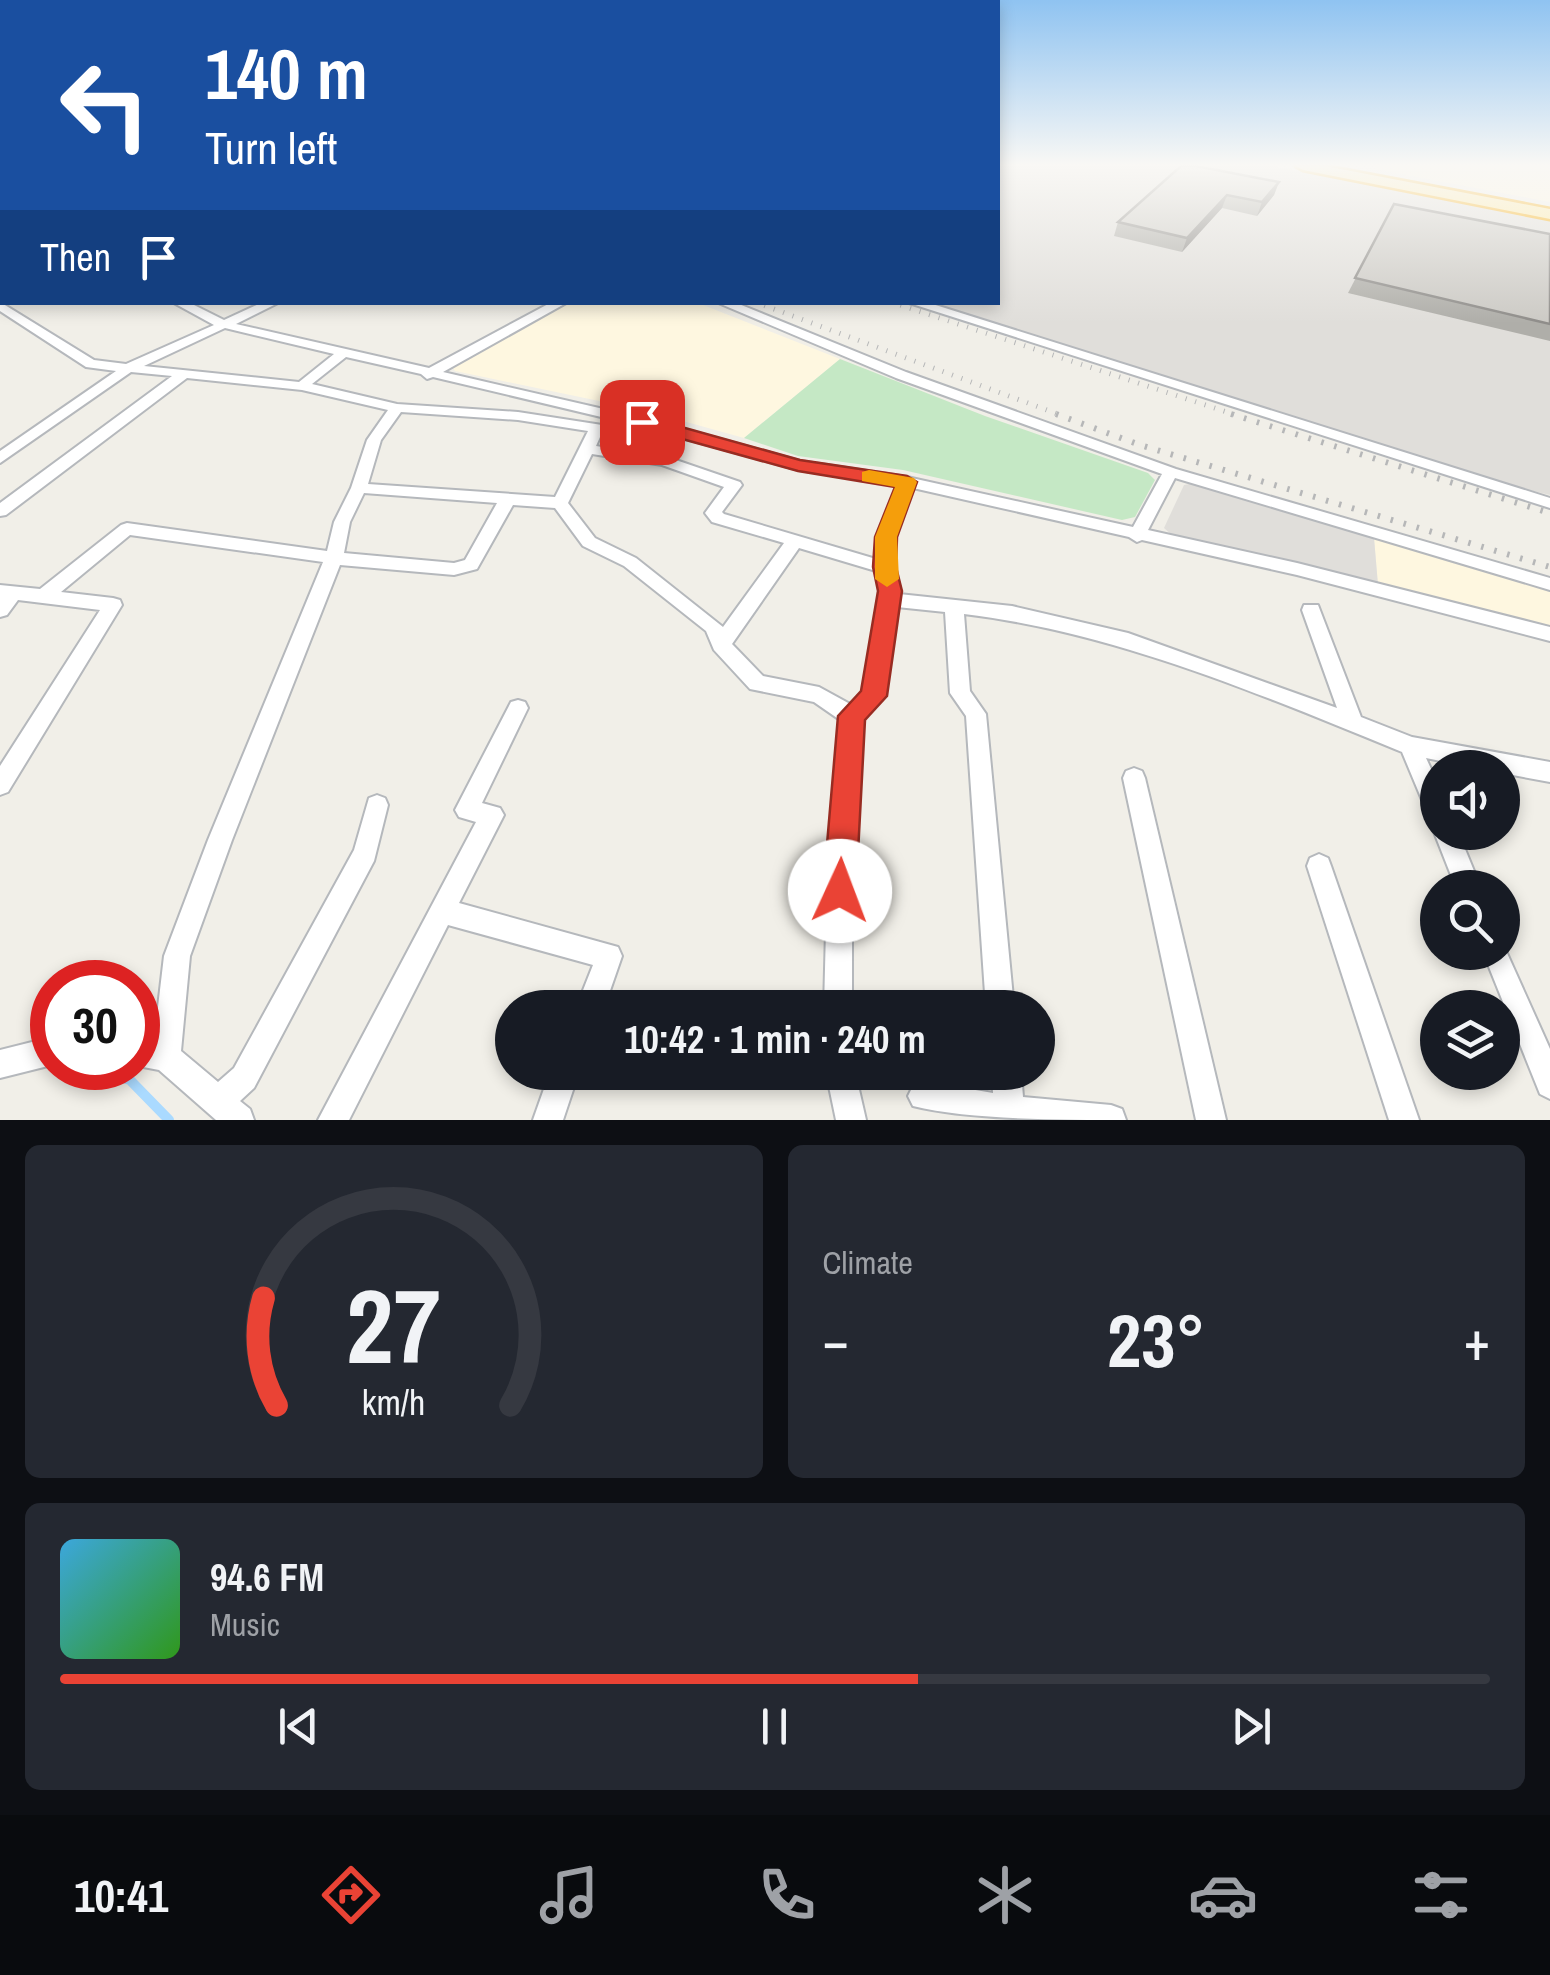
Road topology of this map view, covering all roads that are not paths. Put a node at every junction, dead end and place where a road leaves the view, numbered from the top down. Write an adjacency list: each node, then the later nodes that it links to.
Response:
1 (184, 305): 7 (street)
2 (267, 305): 7 (street)
3 (556, 305): 11 (street)
4 (730, 305): 16 (street)
5 (922, 305): 21 (street)
6 (0, 306): 9 (street)
7 (222, 324): 8 (street); 9 (street)
8 (342, 354): 11 (street); 12 (street)
9 (130, 367): 10 (street); 15 (street)
10 (185, 372): 12 (street); 22 (street)
11 (427, 375): 17 (street)
12 (302, 386): 13 (street)
13 (397, 408): 14 (street); 18 (street)
14 (588, 449): 20 (street); 24 (street)
15 (0, 458)
16 (1171, 472): 23 (street); 27 (street)
17 (907, 482): 23 (street); 26 (street)
18 (360, 488): 19 (street); 25 (street)
19 (506, 502): 20 (street); 25 (street)
20 (560, 503): 34 (street)
21 (1550, 503)
22 (0, 511)
23 (1137, 536): 33 (street)
24 (795, 541): 26 (street); 34 (street)
25 (334, 558): 28 (street); 50 (street)
26 (884, 567): 30 (street)
27 (1550, 584)
28 (43, 597): 29 (street); 42 (street)
29 (3, 600)
30 (888, 600): 31 (street); 36 (street)
31 (954, 605): 37 (street); 49 (street)
32 (1310, 610): 37 (street)
33 (1550, 634)
34 (721, 645): 36 (street)
35 (518, 708): 45 (street)
36 (852, 716): 48 (street)
37 (1353, 722): 38 (street)
38 (1410, 746): 39 (street); 40 (street)
39 (1420, 770)
40 (1550, 772)
41 (1134, 778): 65 (street)
42 (0, 785)
43 (377, 805): 59 (street)
44 (1320, 866): 66 (street)
45 (441, 912): 47 (street); 61 (street)
46 (1503, 970): 54 (street)
47 (597, 990)
48 (838, 990)
49 (999, 990)
50 (160, 1023)
51 (30, 1056): 53 (street)
52 (160, 1060): 59 (street)
53 (0, 1064)
54 (1550, 1084)
55 (559, 1090): 62 (street)
56 (844, 1090): 63 (street)
57 (1007, 1090): 60 (street)
58 (923, 1096): 60 (street)
59 (228, 1111)
60 (1009, 1116): 64 (street)
61 (333, 1120)
62 (548, 1120)
63 (852, 1120)
64 (1110, 1120)
65 (1212, 1120)
66 (1404, 1120)

